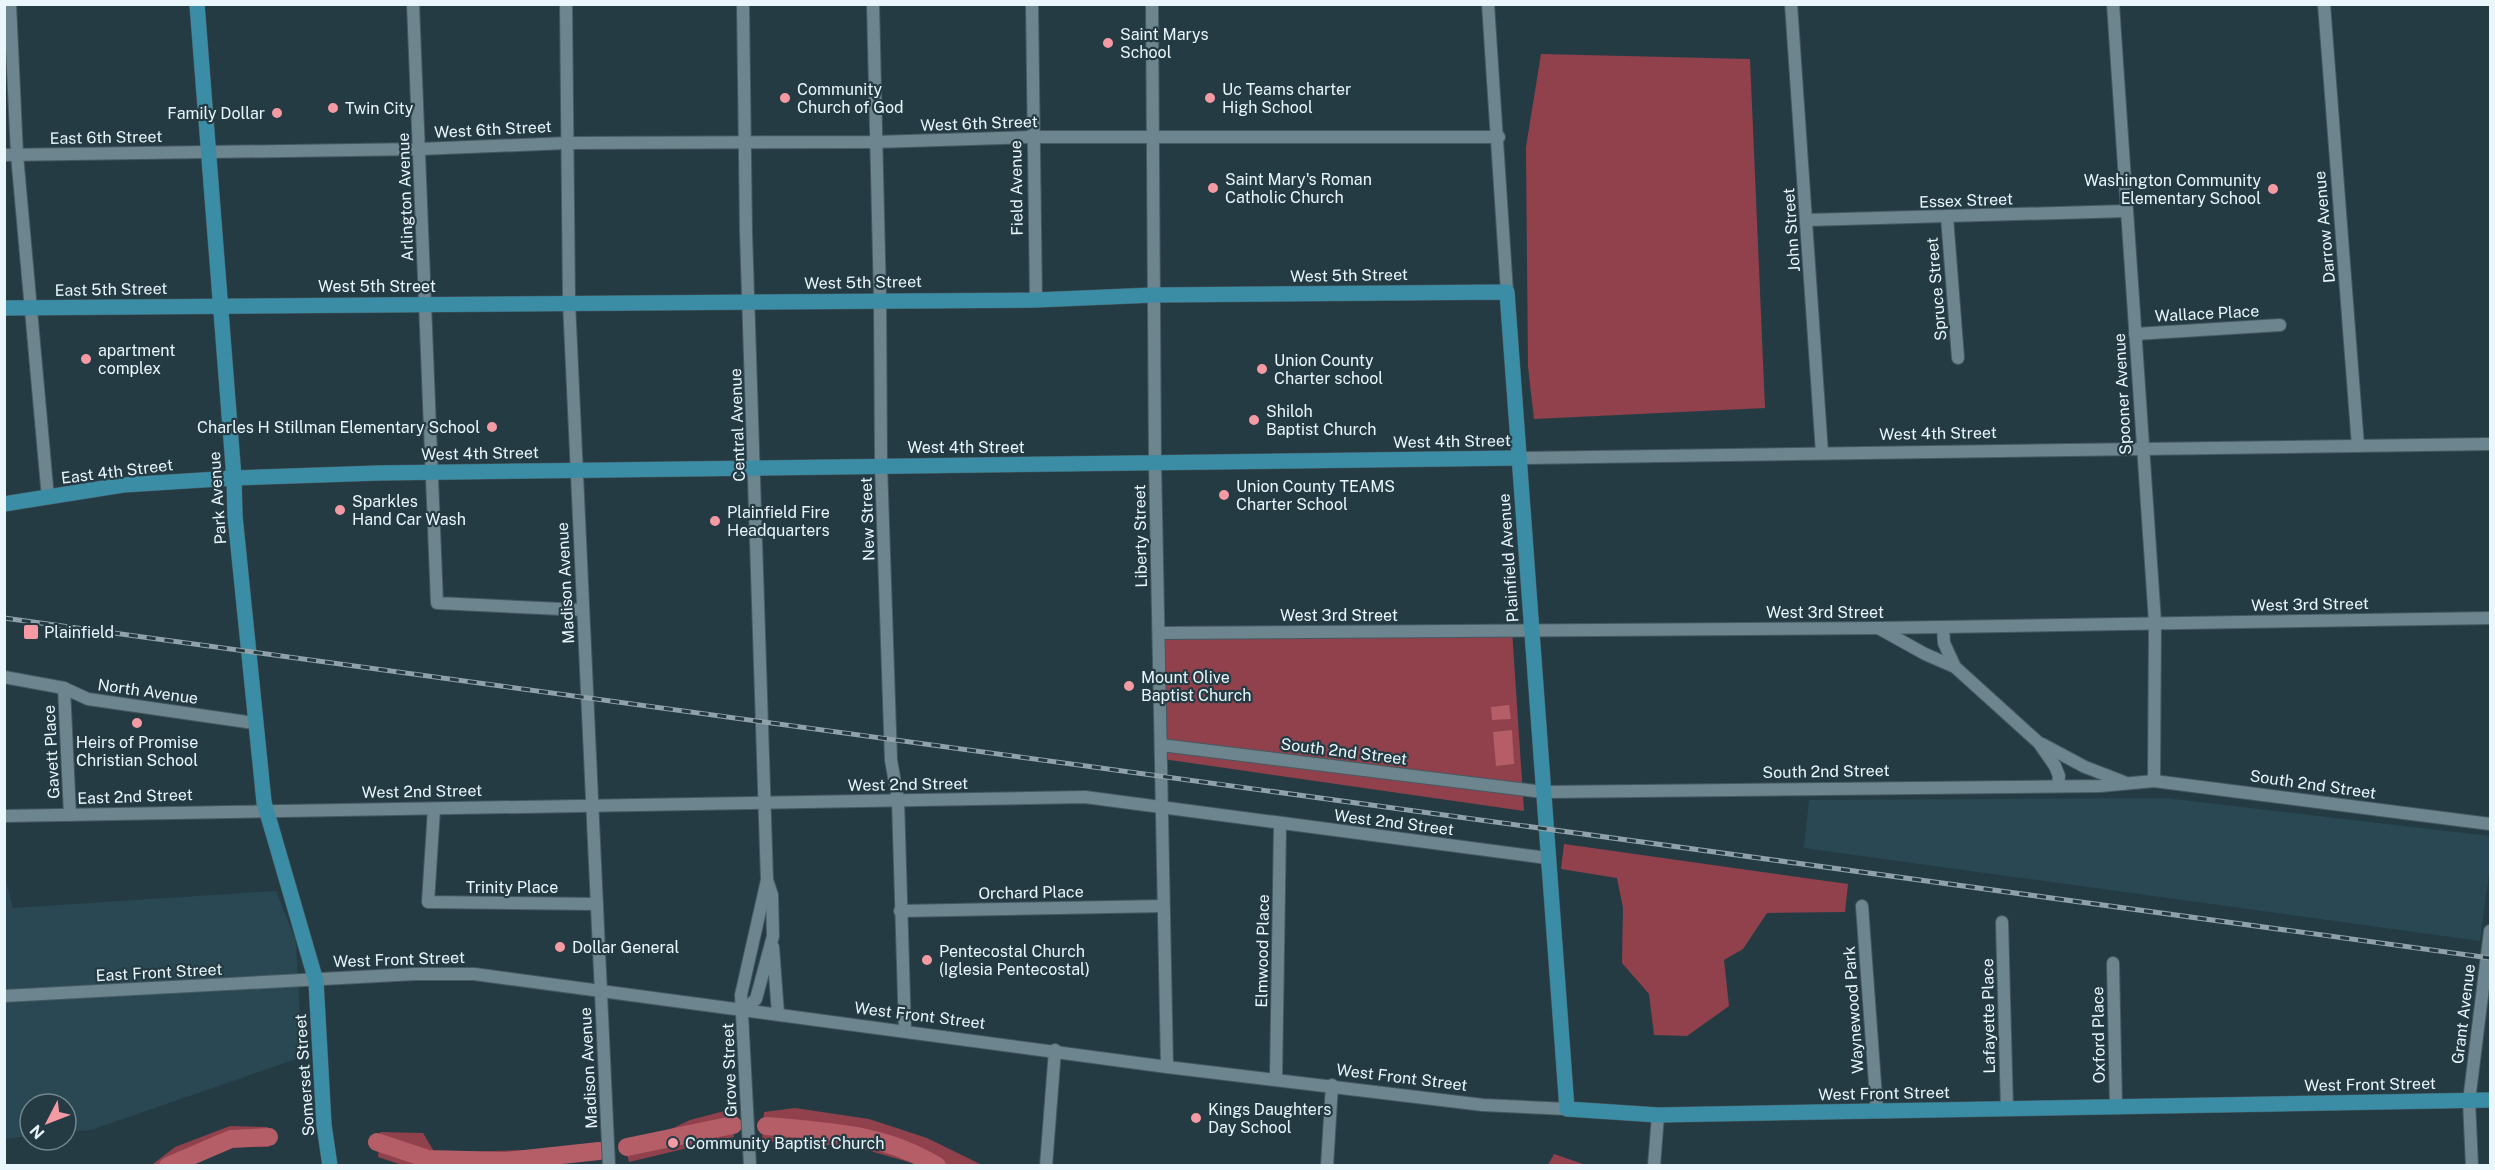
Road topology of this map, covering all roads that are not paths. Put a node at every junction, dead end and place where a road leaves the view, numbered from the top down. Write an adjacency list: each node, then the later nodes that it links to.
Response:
1 (10, 4): 21 (street)
2 (197, 4): 20 (main road, Park Avenue)
3 (413, 4): 19 (street, Arlington Avenue)
4 (566, 4): 16 (street, Madison Avenue)
5 (743, 4): 18 (street, Central Avenue)
6 (873, 4): 17 (street, New Street)
7 (1032, 4): 13 (street, Field Avenue)
8 (1152, 4): 14 (street, Liberty Street)
9 (1488, 4): 15 (street, Plainfield Avenue)
10 (1791, 4): 24 (street, John Street)
11 (2113, 4): 22 (street, Spooner Avenue)
12 (2324, 4): 39 (street, Darrow Avenue)
13 (1031, 137): 14 (street, West 6th Street); 17 (street, West 6th Street); 28 (street, Field Avenue)
14 (1153, 137): 15 (street, West 6th Street); 26 (street, Liberty Street)
15 (1499, 137): 25 (street, Plainfield Avenue)
16 (567, 142): 18 (street, West 6th Street); 19 (street, West 6th Street); 29 (street, Madison Avenue)
17 (876, 142): 18 (street, West 6th Street); 27 (street, New Street)
18 (746, 143): 30 (street, Central Avenue)
19 (420, 149): 20 (street, West 6th Street); 31 (street, Arlington Avenue)
20 (208, 153): 21 (street, East 6th Street); 32 (main road, Park Avenue)
21 (11, 155): 34 (street)
22 (2127, 211): 23 (street, Essex Street); 36 (street, Spooner Avenue)
23 (1947, 217): 24 (street, Essex Street); 37 (street, Spruce Street)
24 (1807, 220): 41 (street, John Street)
25 (1507, 292): 26 (main road, West 5th Street); 42 (main road, Plainfield Avenue)
26 (1154, 295): 28 (main road, West 5th Street); 43 (street, Liberty Street)
27 (880, 300): 28 (main road, West 5th Street); 30 (main road, West 5th Street); 44 (street, New Street)
28 (1036, 300)
29 (569, 302): 30 (main road, West 5th Street); 31 (main road, West 5th Street); 46 (street, Madison Avenue)
30 (749, 302): 45 (street, Central Avenue)
31 (426, 303): 32 (main road, West 5th Street); 47 (street, Arlington Avenue)
32 (219, 305): 34 (main road, East 5th Street); 48 (main road, Park Avenue)
33 (4, 308): 34 (main road, East 5th Street)
34 (30, 308): 49 (street)
35 (2280, 325): 36 (street, Wallace Place)
36 (2135, 334): 40 (street, Spooner Avenue)
37 (1958, 358)
38 (2490, 444): 39 (street, West 4th Street)
39 (2358, 446): 40 (street, West 4th Street)
40 (2141, 449): 41 (street, West 4th Street); 53 (street, Spooner Avenue)
41 (1822, 453): 42 (street, West 4th Street)
42 (1519, 458): 43 (main road, West 4th Street); 56 (main road, Plainfield Avenue)
43 (1155, 464): 44 (main road, West 4th Street); 57 (street, Liberty Street)
44 (881, 465): 45 (main road, West 4th Street); 68 (street, New Street)
45 (755, 467): 46 (main road, West 4th Street); 69 (street, Central Avenue)
46 (577, 470): 47 (main road, West 4th Street); 51 (street, Madison Avenue)
47 (430, 472): 48 (main road, West 4th Street); 51 (street, Arlington Avenue)
48 (234, 478): 49 (main road, East 4th Street); 61 (main road, Park Avenue)
49 (48, 498): 50 (main road, East 4th Street)
50 (4, 504)
51 (583, 610): 70 (street, Madison Avenue)
52 (2490, 618): 53 (street, West 3rd Street)
53 (2155, 622): 54 (street, West 3rd Street); 64 (street, Spooner Avenue)
54 (1943, 627): 55 (street, West 3rd Street); 58 (street)
55 (1879, 628): 56 (street, West 3rd Street); 58 (street)
56 (1531, 630): 57 (street, West 3rd Street); 67 (main road, Plainfield Avenue)
57 (1159, 633): 63 (street, Liberty Street)
58 (1955, 667): 62 (street)
59 (4, 676): 60 (street, North Avenue)
60 (64, 688): 61 (street, North Avenue); 74 (street, Gavett Place)
61 (255, 723): 73 (main road, Park Avenue)
62 (2039, 743): 65 (street); 66 (street)
63 (1161, 745): 67 (street, South 2nd Street); 71 (street, Liberty Street)
64 (2154, 781): 65 (street, South 2nd Street); 76 (street, South 2nd Street)
65 (2128, 783): 66 (street, South 2nd Street)
66 (2058, 786): 67 (street, South 2nd Street)
67 (1543, 792): 78 (main road, Plainfield Avenue)
68 (898, 800): 69 (street, West 2nd Street); 71 (street, West 2nd Street); 83 (street, New Street)
69 (765, 802): 70 (street, West 2nd Street); 79 (street, Central Avenue)
70 (592, 804): 72 (street, West 2nd Street); 80 (street, Madison Avenue)
71 (1162, 807): 77 (street, West 2nd Street); 81 (street, Liberty Street)
72 (434, 809): 73 (street, West 2nd Street); 80 (street, Trinity Place)
73 (266, 810): 74 (street, East 2nd Street); 88 (main road, Park Avenue)
74 (70, 815): 75 (street, East 2nd Street)
75 (4, 816)
76 (2490, 824)
77 (1280, 825): 78 (street, West 2nd Street); 96 (street, Elmwood Place)
78 (1547, 858): 101 (main road, Plainfield Avenue)
79 (767, 880): 86 (street, Central Avenue); 91 (street, Central Avenue)
80 (597, 904): 89 (street, Madison Avenue)
81 (1163, 906): 83 (street, Orchard Place); 95 (street, Liberty Street)
82 (1862, 906): 103 (street, Waynewood Park)
83 (900, 911): 93 (street, New Street)
84 (2002, 922): 102 (street, Lafayette Place)
85 (2490, 931): 99 (street, Grant Avenue)
86 (772, 936): 91 (street, Central Avenue); 92 (street)
87 (2113, 963): 100 (street, Oxford Place)
88 (316, 981): 89 (street, West Front Street); 90 (street, East Front Street); 106 (main road, Somerset Street)
89 (601, 991): 91 (street, West Front Street); 105 (street, Madison Avenue)
90 (4, 996)
91 (744, 1010): 92 (street, West Front Street); 107 (street, Grove Street)
92 (777, 1014): 93 (street, West Front Street)
93 (905, 1031): 94 (street, West Front Street)
94 (1055, 1050): 95 (street, West Front Street); 108 (street)
95 (1167, 1067): 96 (street, West Front Street)
96 (1276, 1078): 97 (street, West Front Street)
97 (1332, 1086): 101 (street, West Front Street); 109 (street)
98 (2490, 1100): 99 (main road, West Front Street)
99 (2469, 1101): 100 (main road, West Front Street); 111 (street, Grant Avenue)
100 (2116, 1106): 102 (main road, West Front Street)
101 (1567, 1109): 104 (main road, West Front Street)
102 (2007, 1109): 103 (main road, West Front Street)
103 (1877, 1111): 104 (main road, West Front Street)
104 (1658, 1116): 110 (street)
105 (609, 1162)
106 (330, 1166)
107 (750, 1166)
108 (1046, 1166)
109 (1327, 1166)
110 (1654, 1166)
111 (2472, 1166)

